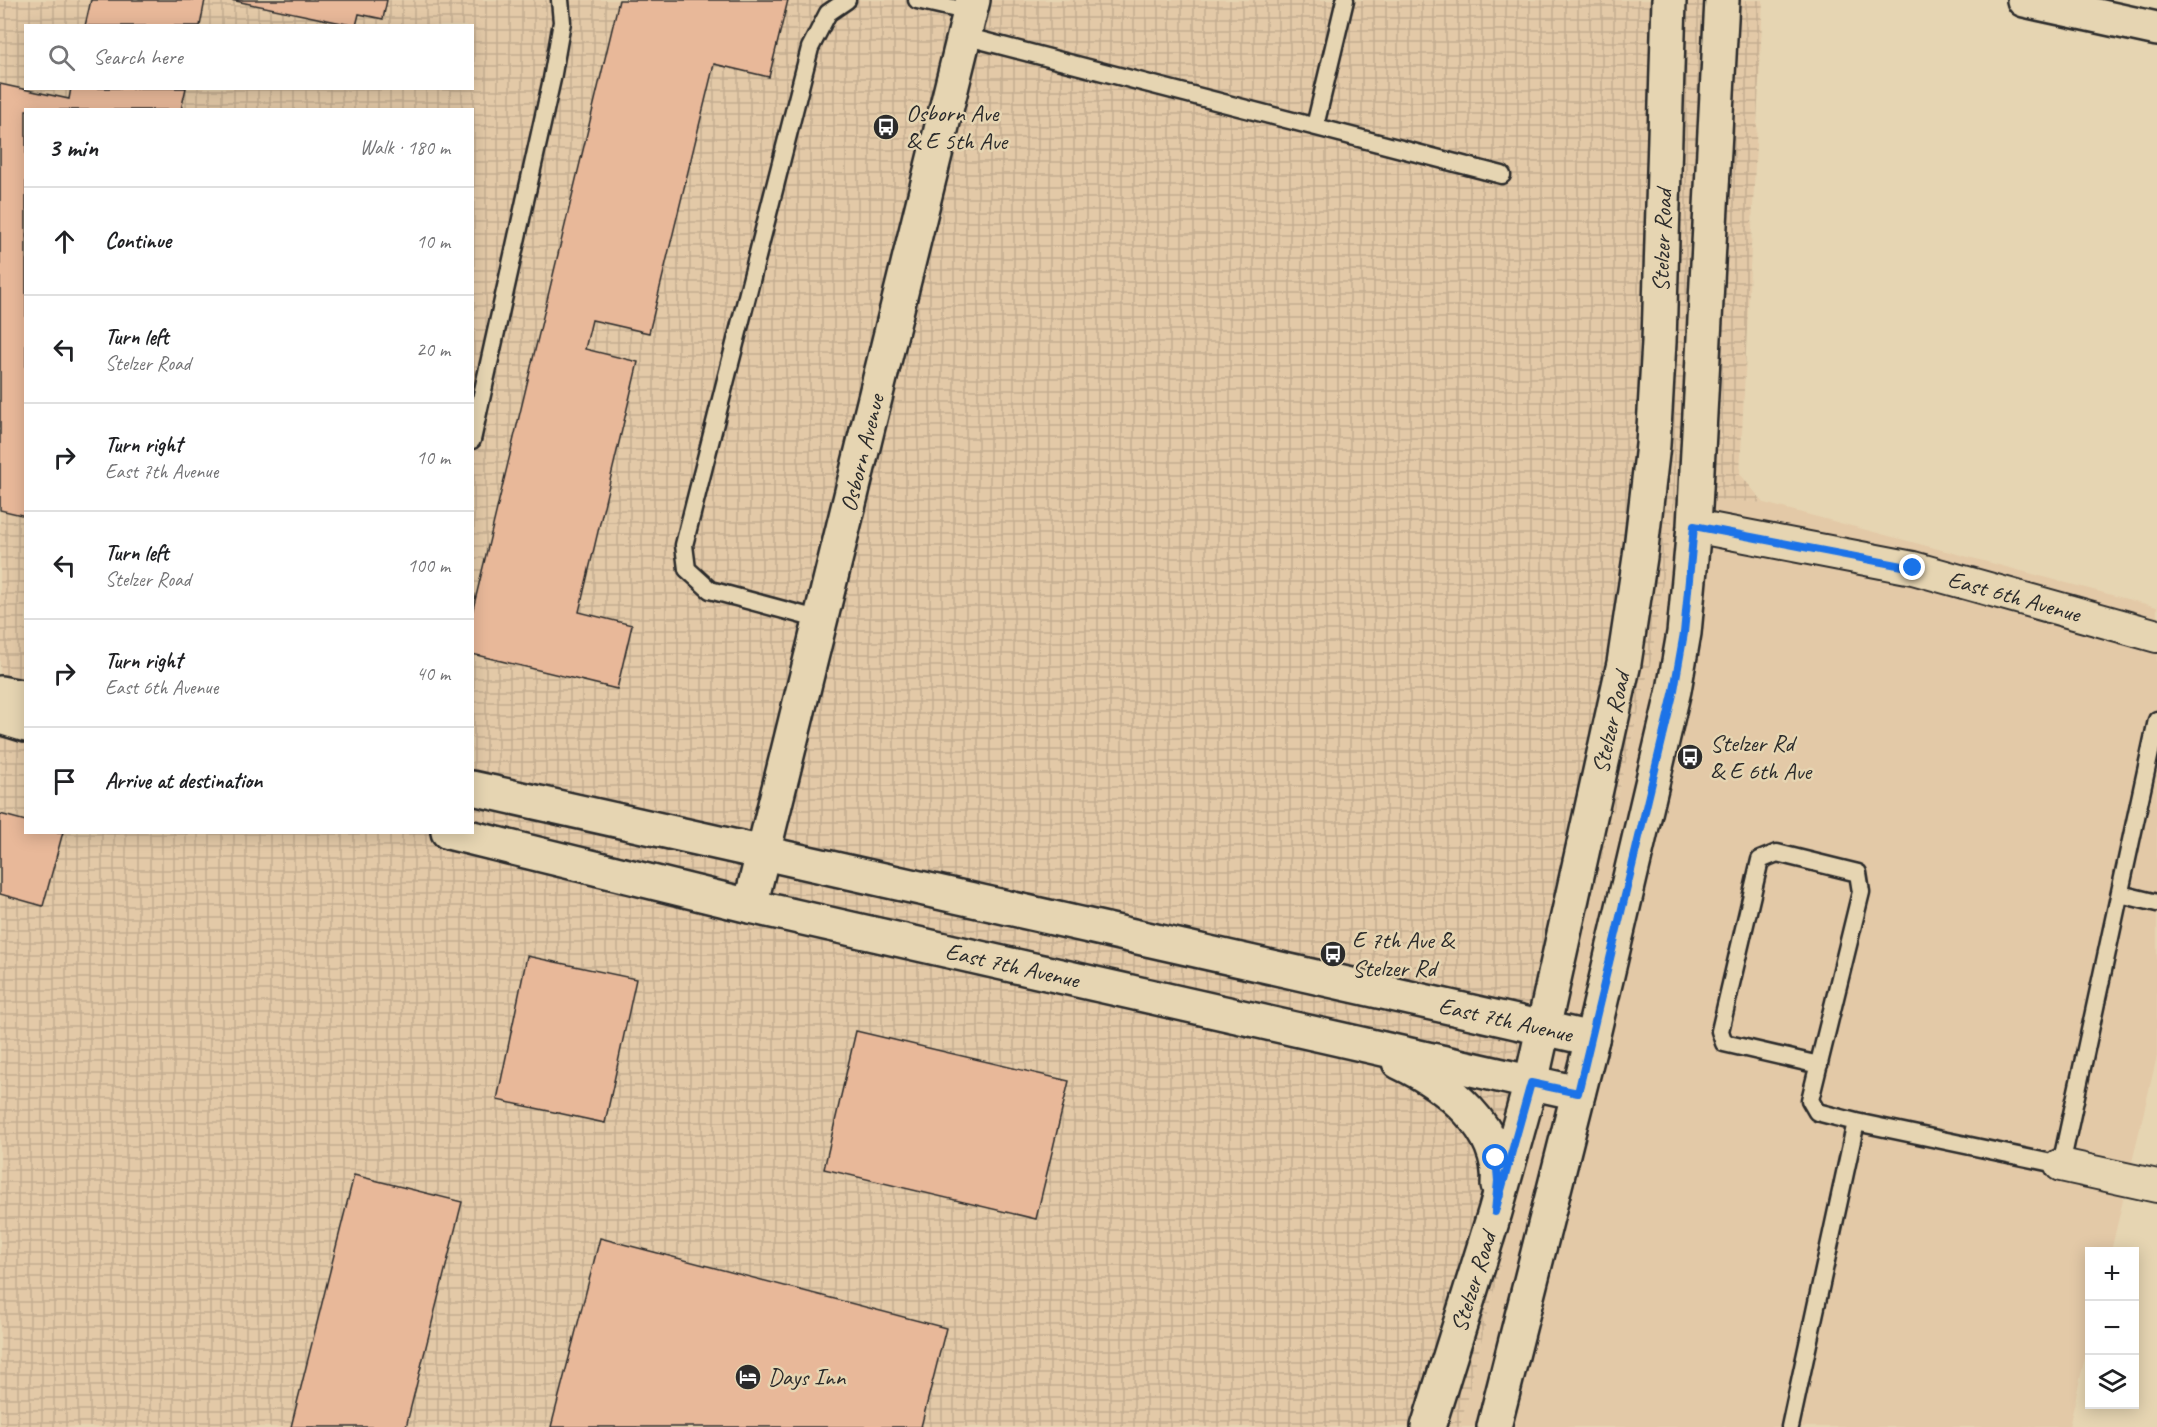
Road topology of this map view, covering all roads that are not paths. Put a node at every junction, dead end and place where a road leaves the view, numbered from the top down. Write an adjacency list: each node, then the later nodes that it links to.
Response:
1 (560, 0): 12 (lane)
2 (847, 0): 14 (lane)
3 (917, 0): 8 (lane)
4 (1345, 0): 10 (lane)
5 (2024, 0): 9 (main road)
6 (1669, 8): 27 (main road, Stelzer Road)
7 (1721, 15): 13 (main road, Stelzer Road)
8 (969, 16): 10 (lane); 14 (main road, Osborn Avenue)
9 (2157, 29)
10 (1315, 126): 11 (lane)
11 (1502, 175)
12 (474, 431)
13 (1694, 526): 15 (street, East 6th Avenue); 29 (main road, Stelzer Road)
14 (821, 620): 23 (main road, Osborn Avenue)
15 (2157, 636)
16 (0, 693): 17 (main road)
17 (24, 698)
18 (0, 717): 20 (main road)
19 (2157, 720): 24 (lane)
20 (24, 723)
21 (474, 788): 23 (main road, East 7th Avenue)
22 (456, 834): 26 (main road, East 7th Avenue)
23 (764, 854): 26 (main road, Osborn Avenue); 27 (main road, East 7th Avenue)
24 (2120, 894): 25 (lane); 34 (lane)
25 (2157, 903)
26 (750, 906): 28 (main road, East 7th Avenue)
27 (1544, 1029): 29 (main road, East 7th Avenue); 31 (main road, Stelzer Road)
28 (1310, 1032): 31 (main road, East 7th Avenue); 36 (main road)
29 (1592, 1039): 32 (main road, Stelzer Road)
30 (1819, 1065): 30 (lane); 33 (lane)
31 (1531, 1083): 32 (main road, East 7th Avenue); 36 (main road, Stelzer Road)
32 (1578, 1093): 38 (main road, Stelzer Road)
33 (1856, 1122): 34 (lane); 39 (lane)
34 (2061, 1165): 35 (street)
35 (2157, 1186)
36 (1495, 1212): 37 (main road, Stelzer Road)
37 (1428, 1427)
38 (1494, 1427)
39 (1790, 1427)

